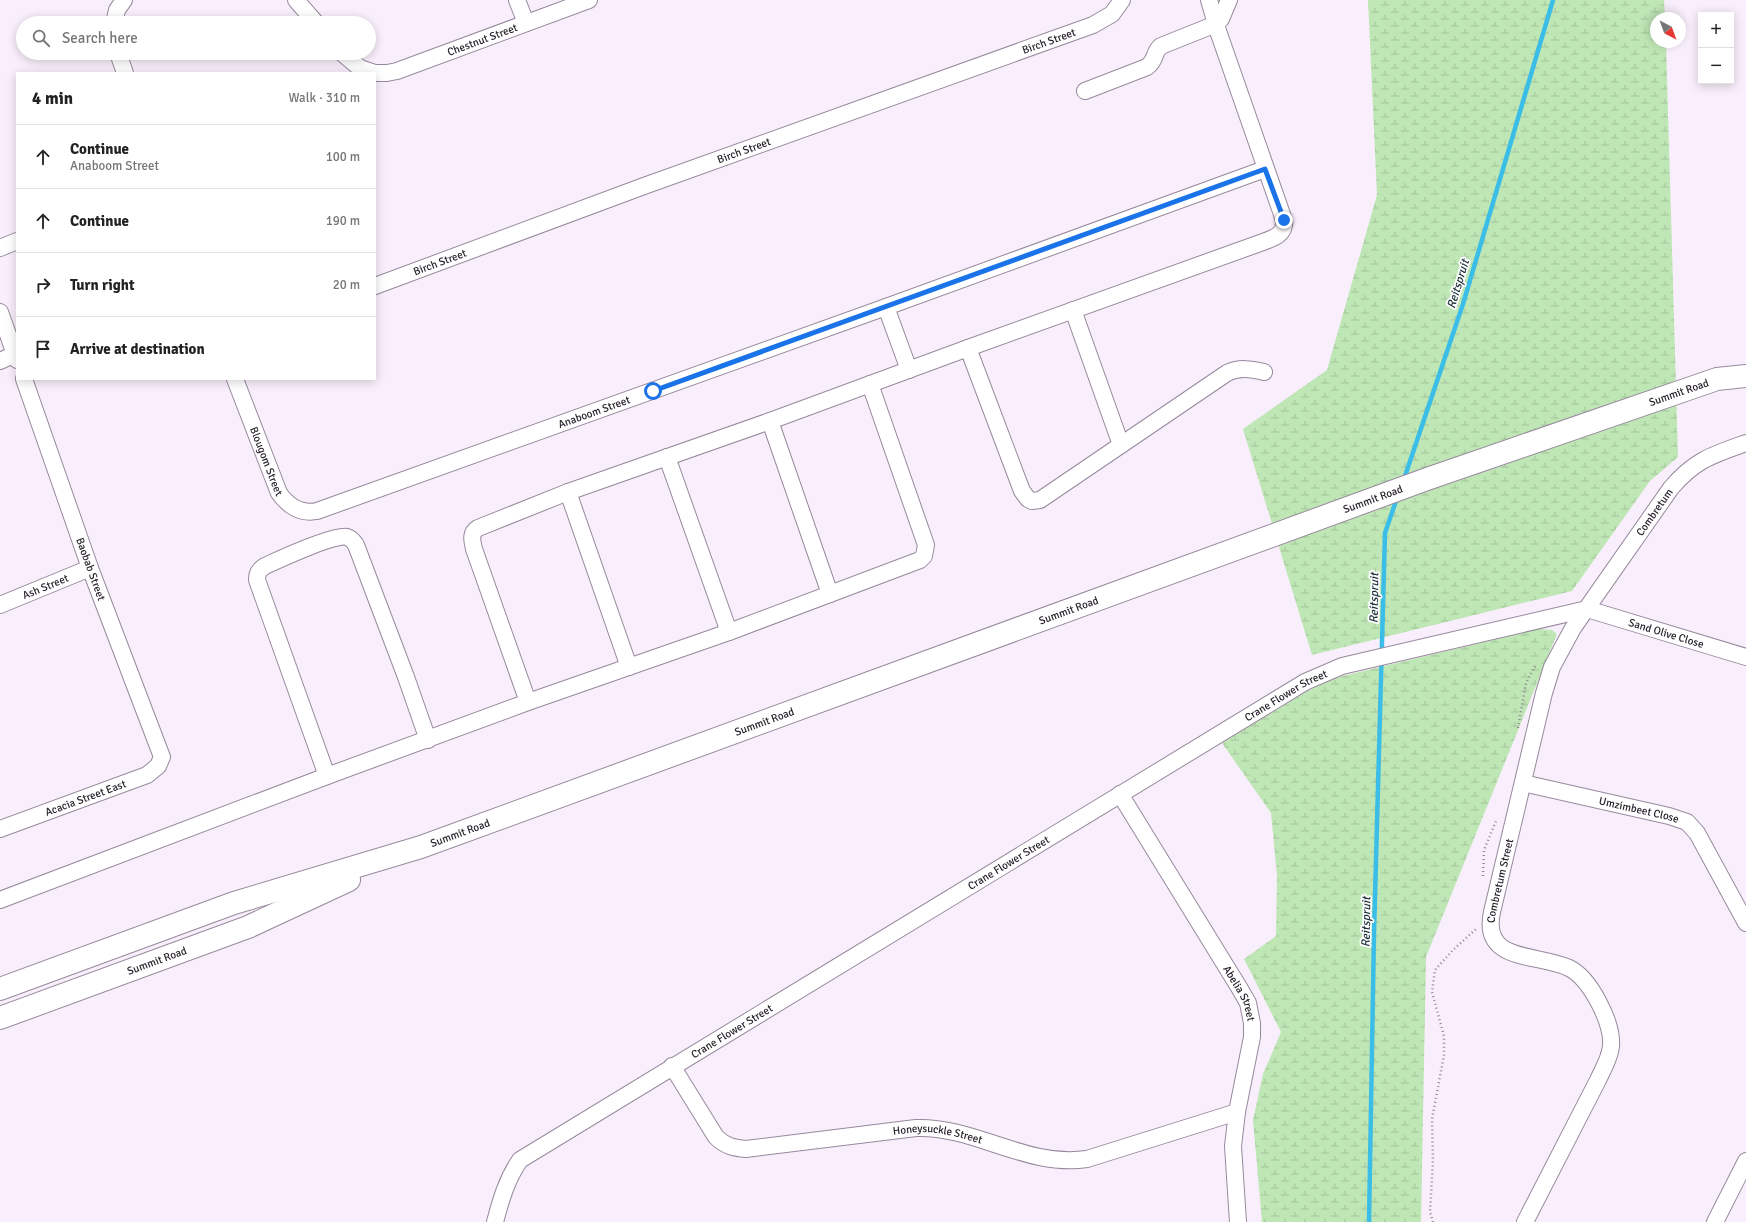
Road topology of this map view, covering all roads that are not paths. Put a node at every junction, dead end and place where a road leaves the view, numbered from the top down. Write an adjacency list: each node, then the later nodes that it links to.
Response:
1 (124, 0): 8 (street)
2 (296, 0): 9 (street)
3 (518, 0): 10 (street)
4 (589, 0): 10 (street, Chestnut Street)
5 (1122, 0): 21 (street, Birch Street)
6 (1209, 0): 11 (street)
7 (1229, 0): 11 (street)
8 (116, 16)
9 (310, 16)
10 (526, 23): 16 (street, Chestnut Street)
11 (1216, 24): 17 (street); 18 (street)
12 (120, 60): 14 (street)
13 (350, 60): 15 (street, Chestnut Street)
14 (125, 72)
15 (372, 72)
16 (376, 73)
17 (1084, 91)
18 (1265, 169): 22 (street, Anaboom Street); 23 (street)
19 (16, 241): 20 (street)
20 (0, 248)
21 (376, 286)
22 (886, 307): 29 (street); 41 (street, Anaboom Street)
23 (1073, 310): 25 (street); 38 (street)
24 (0, 312): 26 (street)
25 (968, 348): 29 (street); 38 (street)
26 (16, 357): 28 (street)
27 (1746, 360): 32 (main road, Summit Road)
28 (0, 361)
29 (909, 370): 35 (street)
30 (1264, 372): 38 (street)
31 (1746, 376): 32 (main road, Summit Road)
32 (1717, 379): 56 (main road, Summit Road)
33 (24, 380): 42 (street, Baobab Street)
34 (235, 380): 41 (street, Blougom Street)
35 (870, 384): 36 (street); 43 (street)
36 (770, 421): 39 (street); 43 (street)
37 (1746, 443): 45 (street, Combretum)
38 (1121, 446)
39 (667, 457): 40 (street); 46 (street)
40 (568, 492): 48 (street); 49 (street)
41 (326, 509)
42 (90, 568): 44 (street, Ash Street); 51 (street, Baobab Street)
43 (830, 594): 46 (street)
44 (0, 605)
45 (1587, 609): 47 (street, Sand Olive Close); 53 (street, Combretum Street); 54 (street, Crane Flower Street)
46 (729, 632): 48 (street)
47 (1746, 657)
48 (629, 666): 49 (street)
49 (528, 702): 50 (street)
50 (428, 740): 52 (street); 52 (street)
51 (162, 757): 55 (street, Acacia Street East)
52 (327, 776): 57 (street)
53 (1523, 783): 58 (street, Umzimbeet Close); 66 (street, Combretum Street)
54 (1120, 794): 61 (street, Crane Flower Street); 62 (street, Abelia Street)
55 (0, 829)
56 (421, 847): 59 (main road, Summit Road); 60 (main road, Summit Road)
57 (0, 900)
58 (1746, 923)
59 (0, 989)
60 (0, 1018)
61 (672, 1066): 62 (street, Honeysuckle Street); 64 (street, Crane Flower Street)
62 (1237, 1112): 65 (street, Abelia Street)
63 (1746, 1161): 67 (street)
64 (495, 1222)
65 (1238, 1222)
66 (1525, 1222)
67 (1715, 1222)

